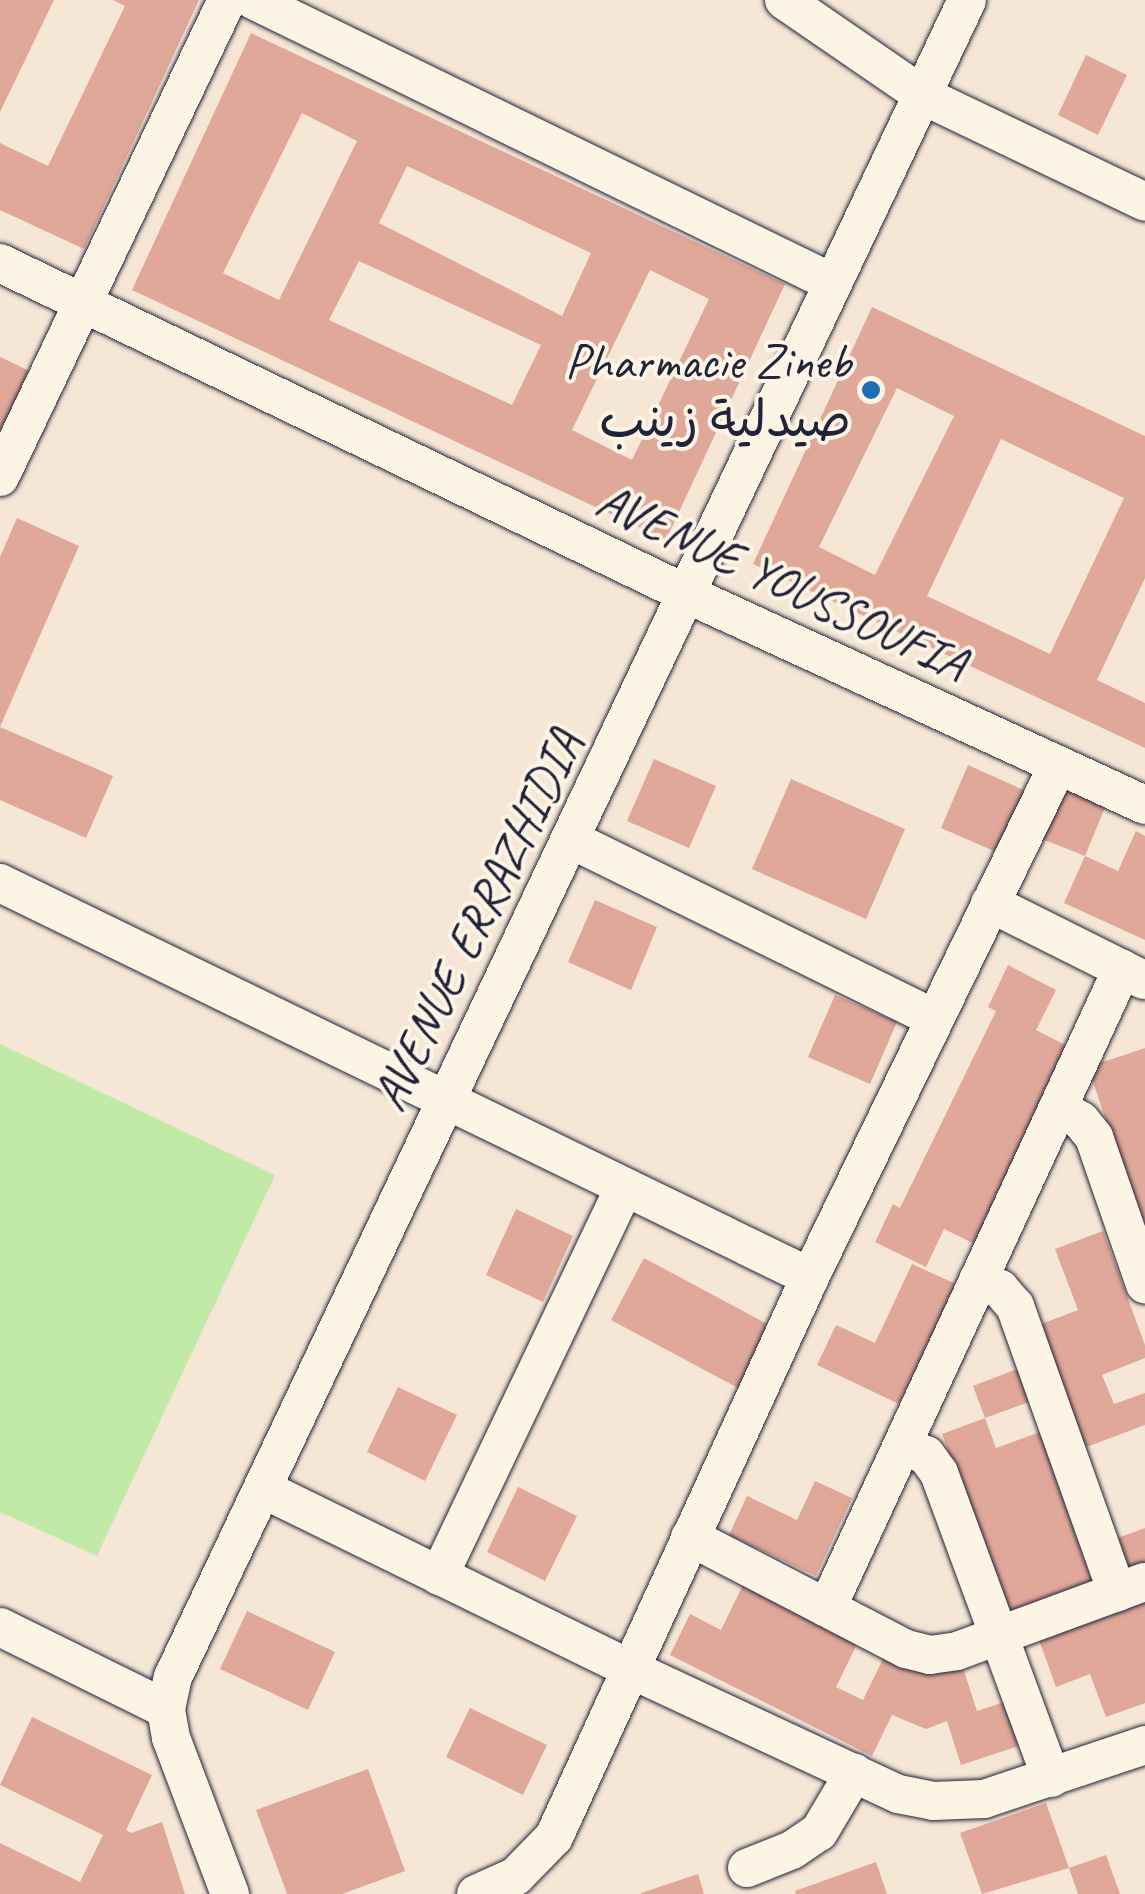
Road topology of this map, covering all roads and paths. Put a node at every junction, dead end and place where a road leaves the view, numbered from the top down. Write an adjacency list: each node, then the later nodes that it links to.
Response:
1 (228, 0): 9 (street)
2 (253, 0): 8 (street)
3 (784, 0): 5 (street)
4 (968, 0): 5 (street, AVENUE ERRAZHIDIA)
5 (922, 95): 6 (street); 8 (street, AVENUE ERRAZHIDIA)
6 (1145, 202)
7 (0, 263): 9 (street, AVENUE YOUSSOUFIA)
8 (833, 283): 11 (street, AVENUE ERRAZHIDIA)
9 (80, 303): 10 (street); 11 (street, AVENUE YOUSSOUFIA)
10 (0, 478)
11 (689, 595): 12 (street, AVENUE YOUSSOUFIA); 14 (street, AVENUE ERRAZHIDIA)
12 (1058, 766): 13 (street, AVENUE YOUSSOUFIA); 16 (street)
13 (1145, 806)
14 (572, 840): 18 (street); 19 (street, AVENUE ERRAZHIDIA)
15 (0, 882): 19 (street)
16 (990, 903): 17 (street); 18 (street)
17 (1133, 975): 20 (street)
18 (934, 1018): 22 (street)
19 (443, 1101): 21 (street); 26 (street, AVENUE ERRAZHIDIA)
20 (1058, 1108): 23 (street); 24 (street)
21 (623, 1190): 22 (street); 28 (street)
22 (810, 1278): 27 (street)
23 (978, 1280): 25 (street); 29 (street)
24 (1145, 1284)
25 (902, 1446): 30 (street); 32 (street)
26 (263, 1489): 28 (street); 34 (street, AVENUE ERRAZHIDIA)
27 (690, 1538): 30 (street); 33 (street)
28 (439, 1576): 33 (street)
29 (1131, 1587): 32 (street)
30 (827, 1608): 32 (street)
31 (0, 1627): 34 (street)
32 (998, 1636): 37 (street)
33 (630, 1669): 36 (street); 39 (street)
34 (166, 1709): 40 (street)
35 (1145, 1744): 37 (street)
36 (854, 1773): 37 (street); 38 (street)
37 (1051, 1778)
38 (747, 1868)
39 (534, 1880): 41 (street)
40 (230, 1894)
41 (476, 1894)

